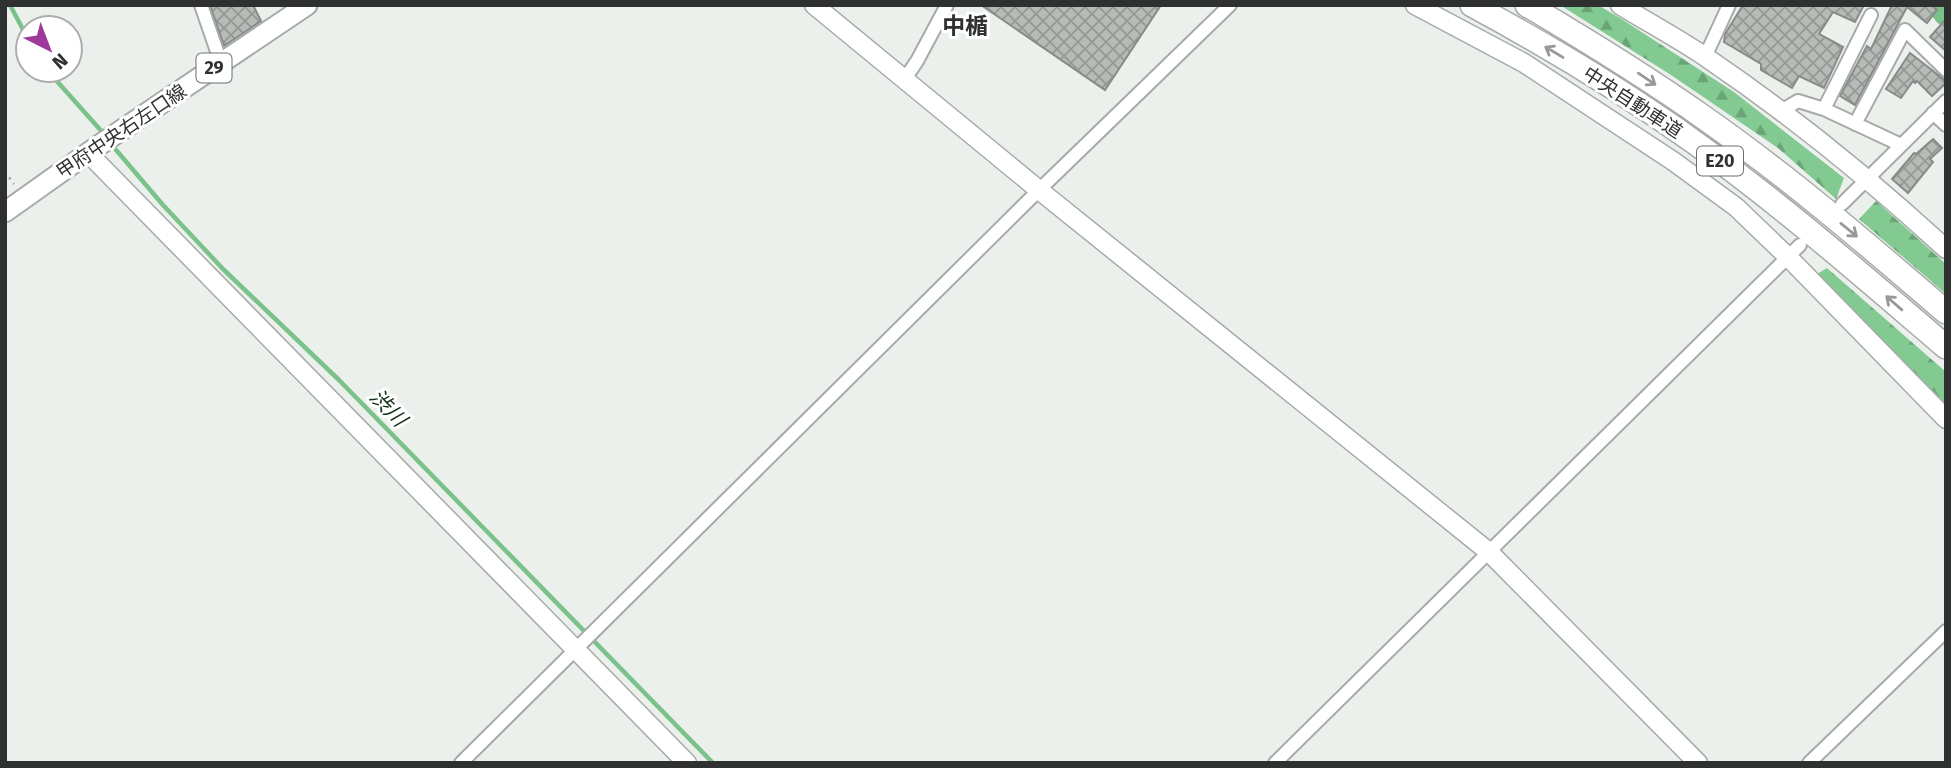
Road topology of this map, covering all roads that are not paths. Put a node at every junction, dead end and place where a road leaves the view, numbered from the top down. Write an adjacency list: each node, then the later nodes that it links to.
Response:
1 (201, 5): 13 (street)
2 (307, 5): 13 (main road, 甲府中央右左口線 / 29)
3 (814, 5): 15 (street)
4 (947, 5): 15 (street)
5 (1230, 5): 25 (street)
6 (1415, 5): 29 (street)
7 (1472, 5): 31 (highway, 中央自動車道 / E20, one-way to 7)
8 (1527, 5): 30 (highway, 中央自動車道 / E20, one-way to 30)
9 (1620, 5): 12 (street)
10 (1729, 5): 12 (street)
11 (1871, 15): 17 (street)
12 (1705, 57): 18 (street)
13 (221, 63): 23 (main road, 甲府中央右左口線 / 29)
14 (1946, 70): 20 (street)
15 (904, 80): 25 (street)
16 (1946, 101): 19 (street)
17 (1824, 108): 18 (street); 20 (street)
18 (1781, 111): 24 (street)
19 (1933, 113): 21 (street); 22 (street)
20 (1855, 124): 22 (street)
21 (1946, 125)
22 (1901, 145): 24 (street)
23 (91, 150): 27 (main road, 甲府中央右左口線 / 29); 35 (street)
24 (1865, 180): 26 (street); 28 (street)
25 (1039, 190): 33 (street); 35 (street)
26 (1843, 204)
27 (5, 212)
28 (1946, 249)
29 (1794, 251): 32 (street); 33 (street)
30 (1946, 312)
31 (1946, 347)
32 (1946, 419)
33 (1489, 552): 38 (street); 39 (street)
34 (1946, 631): 40 (street)
35 (579, 646): 36 (street); 37 (street)
36 (460, 763)
37 (687, 763)
38 (1275, 763)
39 (1698, 763)
40 (1809, 763)

